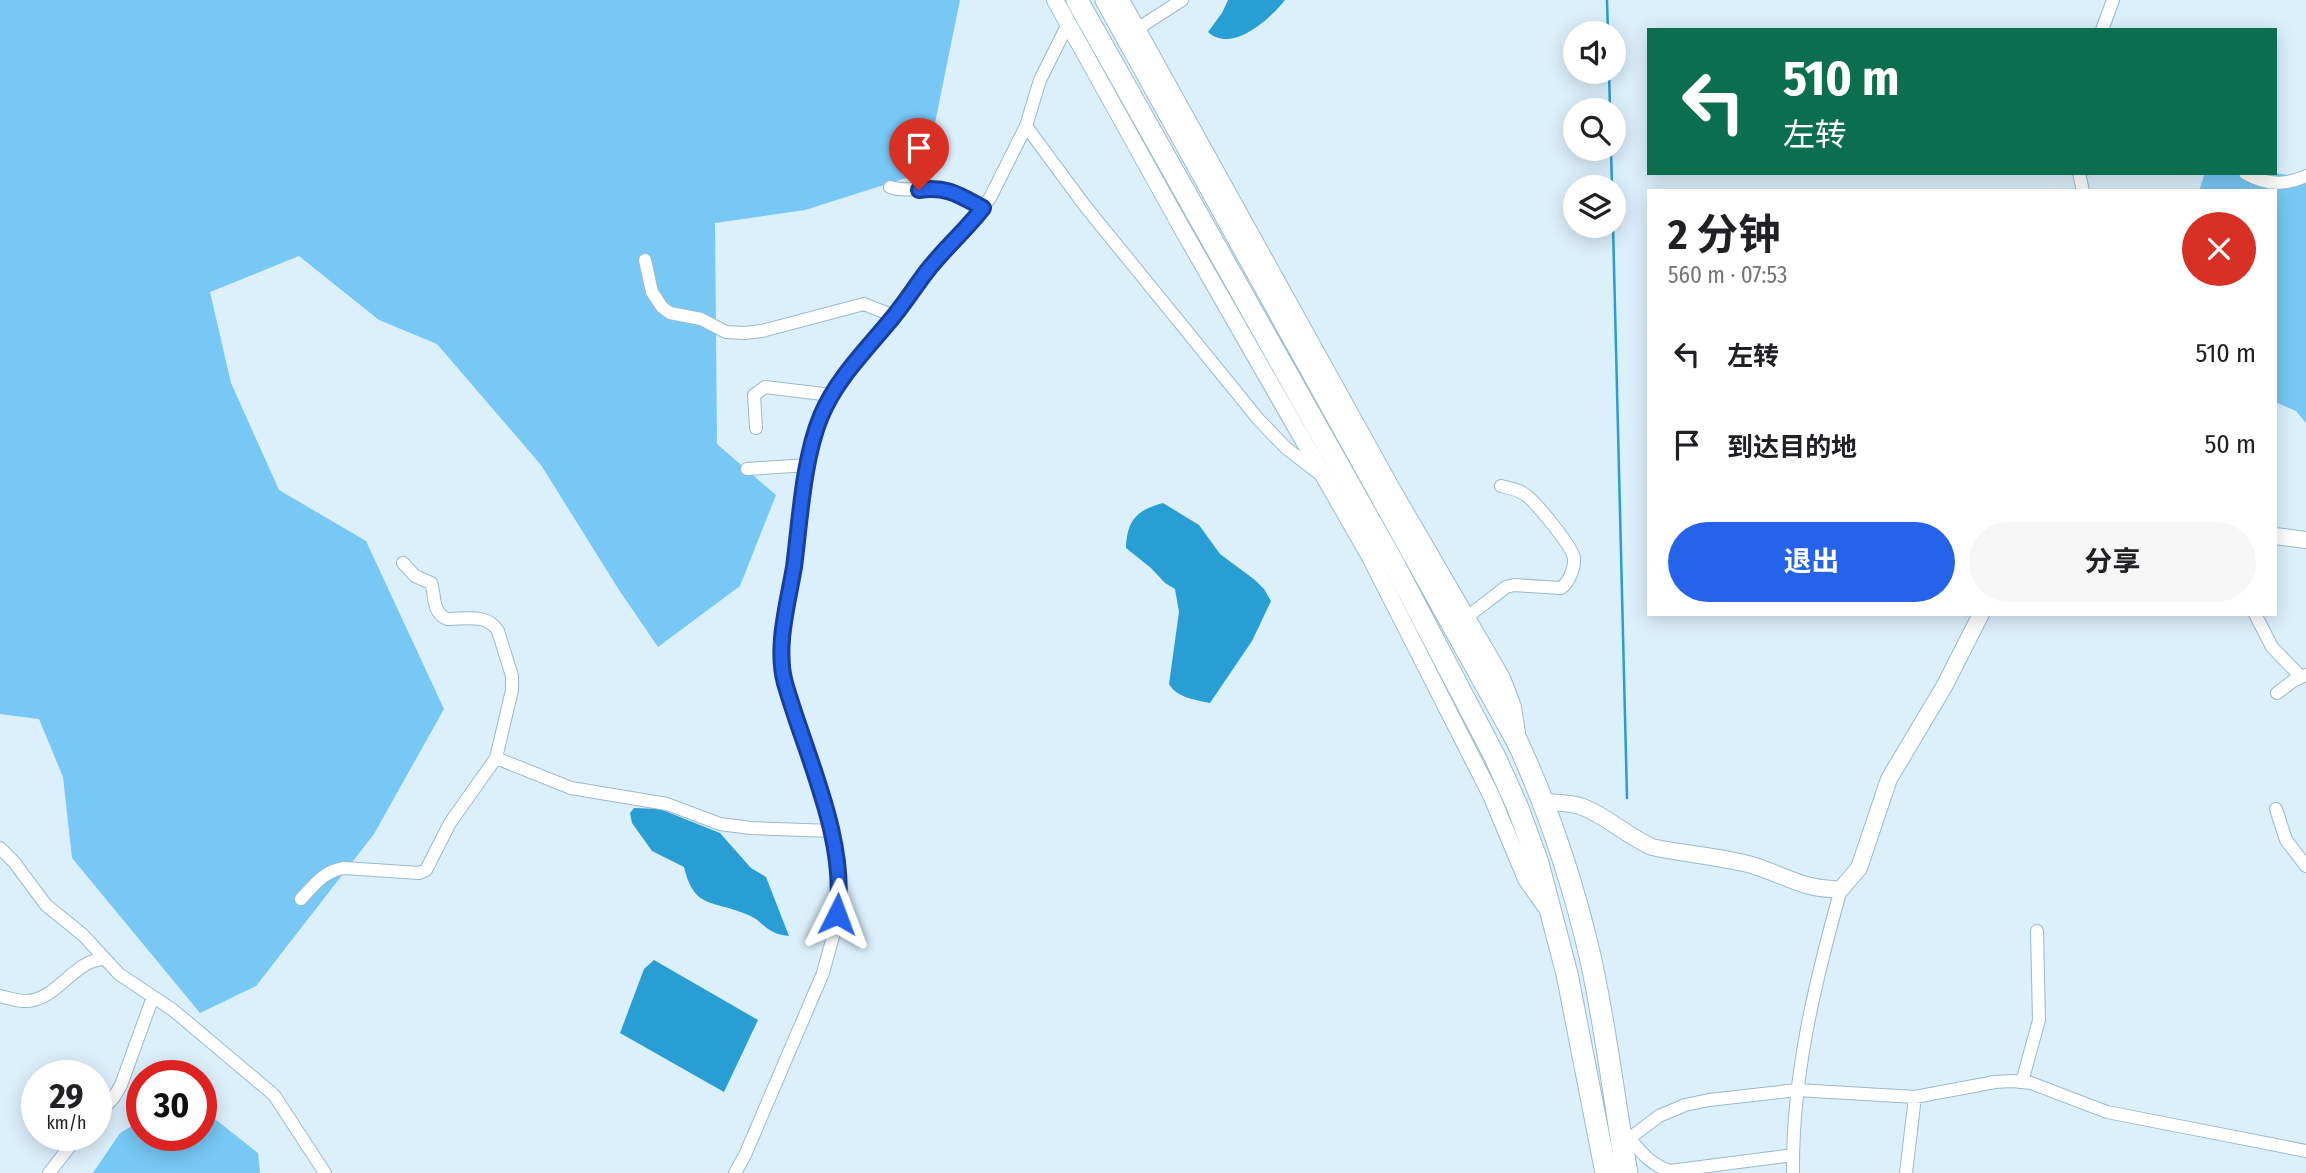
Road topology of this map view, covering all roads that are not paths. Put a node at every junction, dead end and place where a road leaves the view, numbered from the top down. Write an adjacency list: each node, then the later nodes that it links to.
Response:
1 (1055, 0): 7 (street)
2 (1077, 0): 40 (highway)
3 (1106, 0): 31 (highway)
4 (1121, 0): 9 (street)
5 (1182, 0): 9 (street)
6 (2113, 0): 8 (street)
7 (1068, 24): 10 (street); 21 (street)
8 (2103, 28)
9 (1137, 29): 28 (street)
10 (1026, 126): 14 (street); 21 (street)
11 (2248, 175): 12 (street)
12 (2306, 176)
13 (890, 187): 14 (street)
14 (983, 208): 16 (street)
15 (645, 260): 16 (street)
16 (894, 316): 17 (street)
17 (831, 396): 18 (street); 19 (street)
18 (756, 428)
19 (808, 466): 20 (street); 35 (street)
20 (747, 468)
21 (1324, 477): 40 (street)
22 (1501, 486): 28 (street)
23 (2277, 536): 24 (street)
24 (2306, 540)
25 (403, 564): 32 (street)
26 (1979, 616): 38 (street)
27 (2256, 616): 29 (street)
28 (1466, 617): 31 (street)
29 (2303, 676): 30 (street)
30 (2277, 693)
31 (1518, 743): 33 (highway)
32 (496, 758): 35 (street); 39 (street)
33 (1544, 802): 38 (street); 49 (highway)
34 (2276, 809): 37 (street)
35 (832, 831): 55 (street)
36 (0, 848): 42 (street)
37 (2306, 866)
38 (1841, 889): 46 (street)
39 (301, 899)
40 (1553, 917): 56 (highway)
41 (2037, 931): 45 (street)
42 (104, 959): 43 (street); 44 (street)
43 (0, 996)
44 (153, 997): 48 (street); 54 (street)
45 (2022, 1082): 47 (street); 50 (street)
46 (1797, 1090): 47 (street); 49 (street); 52 (street)
47 (1915, 1097): 59 (street)
48 (112, 1099)
49 (1626, 1141): 52 (street); 57 (highway)
50 (2302, 1147)
51 (66, 1151): 53 (street)
52 (1793, 1155): 58 (street)
53 (49, 1173)
54 (325, 1173)
55 (735, 1173)
56 (1606, 1173)
57 (1627, 1173)
58 (1793, 1173)
59 (1906, 1173)

